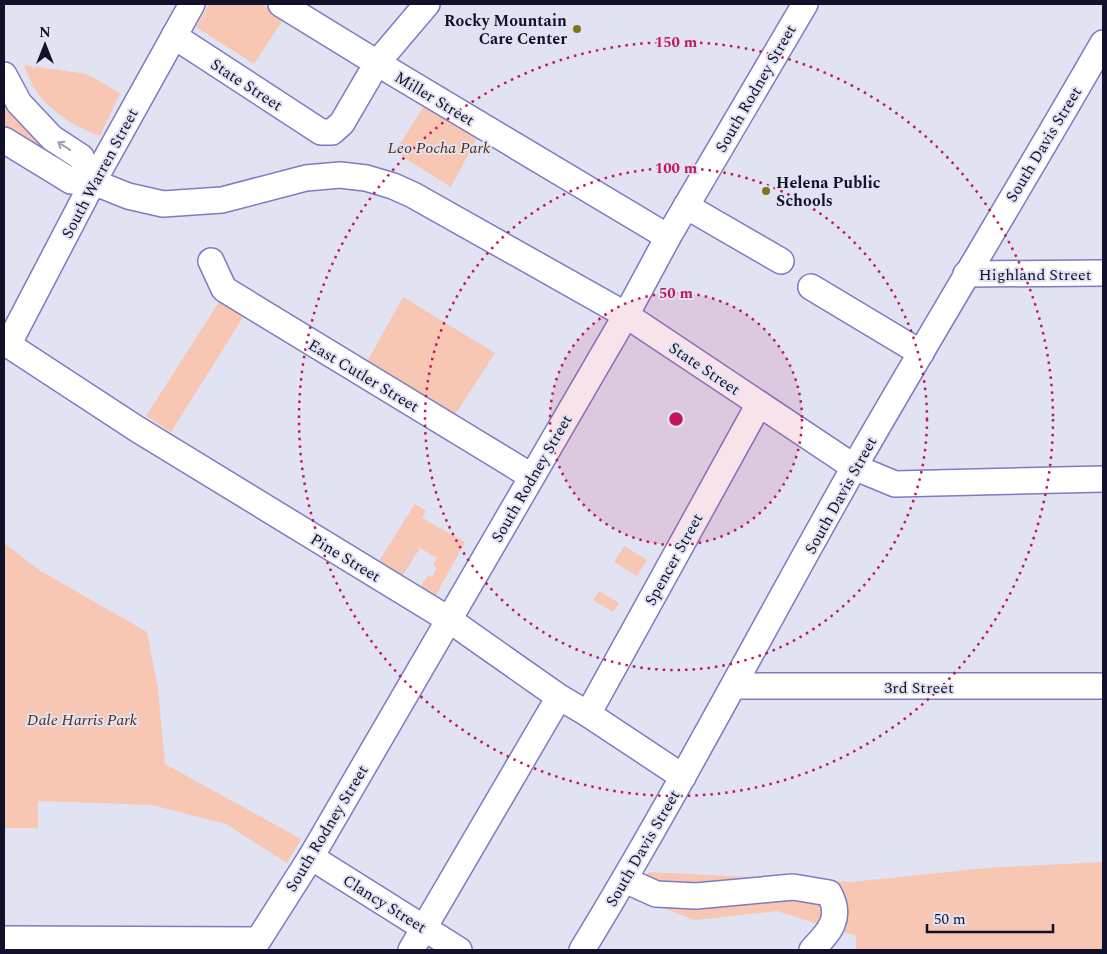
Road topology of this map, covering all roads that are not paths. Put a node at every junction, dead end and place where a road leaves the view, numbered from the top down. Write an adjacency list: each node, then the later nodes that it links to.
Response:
1 (192, 4): 5 (street, South Warren Street)
2 (282, 4): 7 (street, Miller Street)
3 (427, 4): 7 (street)
4 (805, 4): 12 (street, South Rodney Street)
5 (174, 36): 7 (street, State Street); 11 (street, South Warren Street)
6 (1103, 42): 8 (street, South Davis Street)
7 (377, 63): 13 (street, Miller Street)
8 (1096, 68): 17 (street, South Davis Street)
9 (4, 75): 11 (street, one-way to 9)
10 (4, 140): 11 (street)
11 (93, 182): 19 (street, State Street); 20 (street, South Warren Street)
12 (686, 206): 13 (street, South Rodney Street); 15 (street)
13 (668, 237): 19 (street, South Rodney Street)
14 (211, 261): 24 (street, East Cutler Street)
15 (781, 261)
16 (1103, 273): 17 (street, Highland Street)
17 (966, 274): 21 (street, South Davis Street)
18 (810, 287): 21 (street)
19 (626, 315): 22 (street, State Street); 24 (street, South Rodney Street)
20 (6, 343): 26 (street, Pine Street)
21 (920, 353): 23 (street, South Davis Street)
22 (759, 404): 23 (street, State Street); 30 (street, Spencer Street)
23 (854, 467): 25 (street, State Street); 27 (street, South Davis Street)
24 (531, 476): 26 (street, South Rodney Street)
25 (1103, 479)
26 (448, 619): 29 (street, Pine Street); 32 (street, South Rodney Street)
27 (734, 686): 28 (street, 3rd Street); 31 (street, South Davis Street)
28 (1103, 686)
29 (558, 697): 30 (street, Pine Street); 34 (street)
30 (588, 714): 31 (street, Pine Street)
31 (683, 777): 33 (street, South Davis Street)
32 (311, 857): 34 (street, Clancy Street); 36 (street, South Rodney Street)
33 (625, 880): 39 (street, South Davis Street); 40 (street)
34 (424, 927): 37 (street); 38 (street, Clancy Street)
35 (4, 939): 36 (street)
36 (255, 945)
37 (411, 950)
38 (459, 950)
39 (582, 950)
40 (812, 950)

